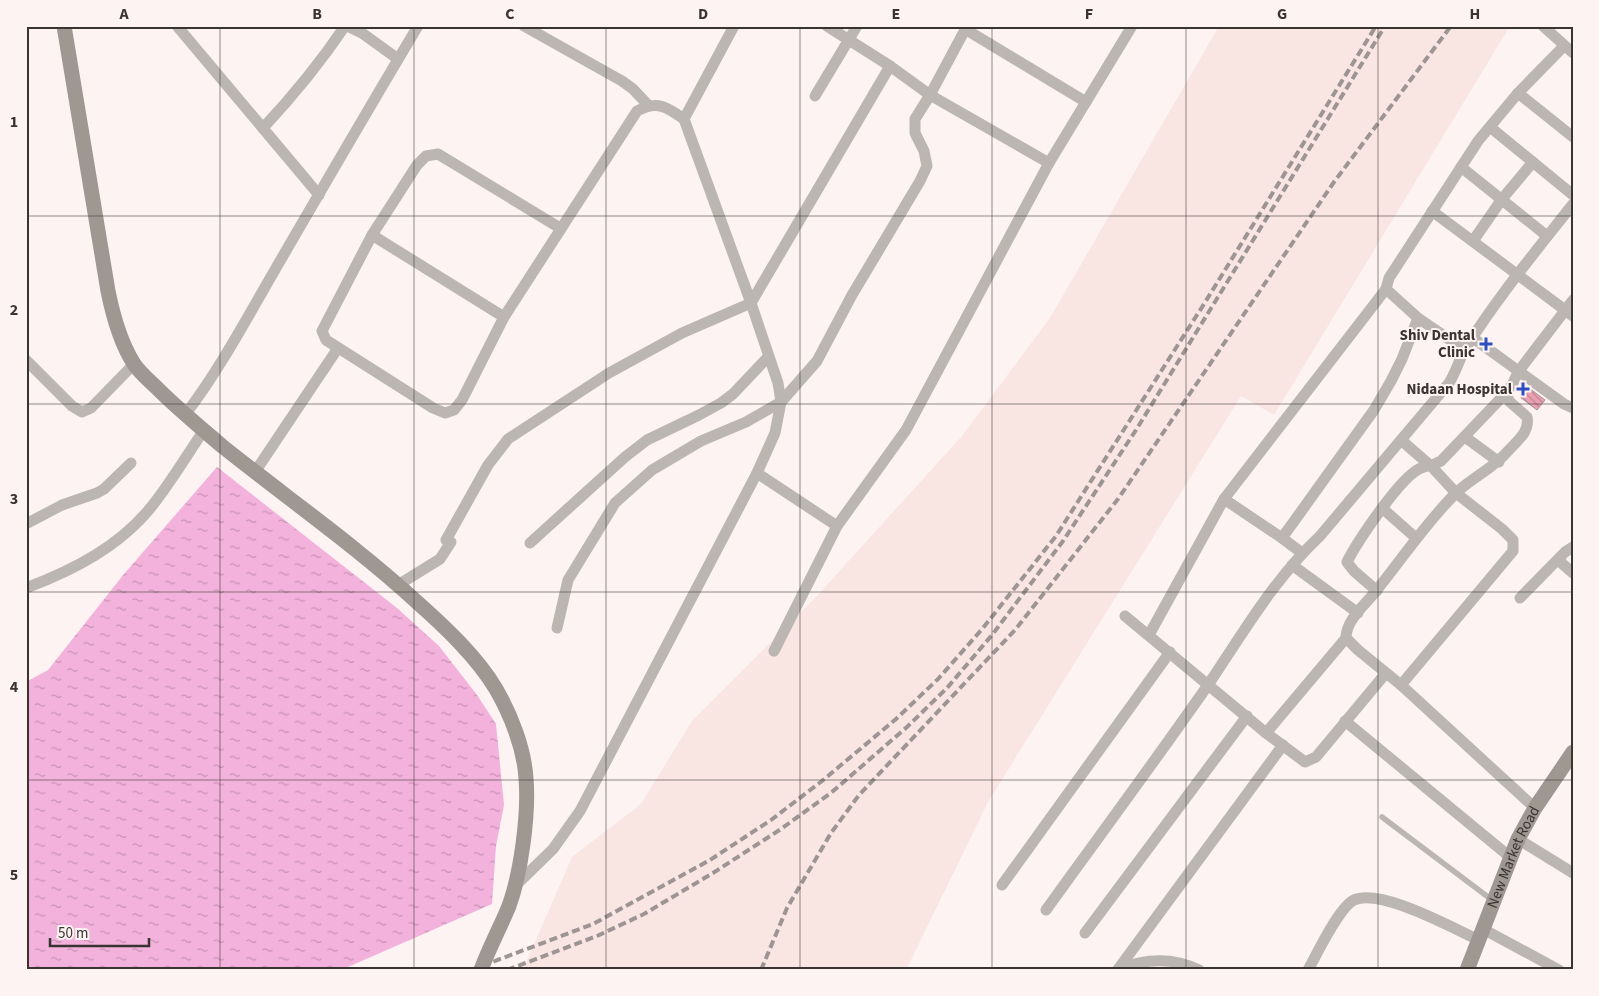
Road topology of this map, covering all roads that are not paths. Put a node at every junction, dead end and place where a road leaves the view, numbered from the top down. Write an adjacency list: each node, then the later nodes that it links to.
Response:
1 (64, 26): 49 (main road)
2 (177, 26): 23 (street)
3 (346, 26): 14 (street); 23 (street)
4 (418, 26): 14 (street)
5 (524, 26): 20 (street)
6 (734, 26): 21 (street)
7 (828, 26): 12 (street)
8 (857, 26): 12 (street)
9 (1132, 26): 19 (street)
10 (1543, 26): 13 (street)
11 (966, 28): 17 (street); 19 (street)
12 (850, 40): 15 (street); 18 (street)
13 (1568, 50): 16 (street)
14 (398, 59): 28 (street)
15 (890, 66): 17 (street); 40 (street)
16 (1518, 93): 22 (street); 24 (street)
17 (930, 95): 26 (street); 52 (street)
18 (815, 96)
19 (1086, 102): 26 (street)
20 (648, 105): 21 (street); 33 (street)
21 (684, 119): 40 (street)
22 (1490, 126): 25 (street); 27 (street)
23 (263, 128): 28 (street)
24 (1573, 137)
25 (1533, 162): 29 (street); 30 (street)
26 (1049, 163): 67 (street)
27 (1461, 166): 30 (street); 32 (street)
28 (319, 195): 54 (street)
29 (1573, 195)
30 (1502, 199): 35 (street); 36 (street)
31 (1573, 204): 35 (street)
32 (1432, 211): 36 (street); 38 (street)
33 (560, 228): 34 (street); 42 (street)
34 (372, 235): 42 (street); 45 (street)
35 (1547, 236): 37 (street)
36 (1473, 241): 37 (street)
37 (1518, 274): 41 (street); 44 (street)
38 (1386, 289): 43 (street); 64 (street)
39 (1573, 300): 41 (street)
40 (751, 303): 47 (street); 76 (street)
41 (1569, 313): 50 (street)
42 (504, 317): 45 (street)
43 (1418, 318): 46 (street); 68 (street)
44 (1473, 338): 46 (street); 50 (street)
45 (338, 348): 61 (street)
46 (1465, 350): 57 (street)
47 (768, 357): 52 (street); 70 (street)
48 (27, 362): 49 (street)
49 (134, 364): 54 (main road)
50 (1518, 372): 51 (street); 53 (street)
51 (1505, 394): 56 (street); 58 (street)
52 (781, 402): 62 (street); 82 (street)
53 (1573, 408)
54 (185, 415): 55 (main road)
55 (204, 430): 61 (main road); 77 (street)
56 (1465, 437): 58 (street); 60 (street)
57 (1401, 440): 60 (street); 72 (street)
58 (1499, 462): 63 (street)
59 (131, 463): 66 (street)
60 (1432, 466): 63 (street); 65 (street)
61 (255, 472): 76 (main road)
62 (757, 474): 67 (street); 101 (street)
63 (1456, 493): 69 (street); 89 (street)
64 (1224, 499): 68 (street); 83 (street)
65 (1382, 508): 69 (street); 78 (street)
66 (26, 524)
67 (837, 526): 85 (street)
68 (1282, 538): 72 (street)
69 (1416, 538): 78 (street)
70 (530, 543)
71 (1573, 547): 73 (street)
72 (1302, 553): 74 (street)
73 (1558, 560): 75 (street); 79 (street)
74 (1292, 565): 80 (street); 88 (street)
75 (1573, 573)
76 (398, 585): 101 (main road)
77 (26, 588)
78 (1376, 591): 80 (street)
79 (1520, 598)
80 (1358, 613): 84 (street)
81 (1125, 616): 83 (street)
82 (557, 628)
83 (1149, 635): 86 (street)
84 (1346, 638): 87 (street); 92 (street)
85 (774, 651)
86 (1170, 652): 88 (street); 100 (street)
87 (1386, 673): 89 (street); 91 (street)
88 (1208, 684): 90 (street); 103 (street)
89 (1401, 686): 95 (street)
90 (1247, 716): 92 (street); 104 (street)
91 (1345, 721): 93 (street); 98 (street)
92 (1266, 733): 93 (street)
93 (1283, 745): 106 (street)
94 (1573, 752): 95 (main road, New Market Road)
95 (1535, 808): 97 (main road, New Market Road)
96 (1382, 817): 102 (lane)
97 (1518, 839): 98 (main road, New Market Road); 99 (street)
98 (1510, 857): 102 (main road, New Market Road)
99 (1573, 873)
100 (1002, 884)
101 (514, 887): 107 (main road)
102 (1494, 902): 105 (main road, New Market Road)
103 (1046, 910)
104 (1085, 933)
105 (1481, 935): 109 (street); 110 (main road, New Market Road); 111 (street)
106 (1118, 969): 108 (street)
107 (481, 970)
108 (1199, 970)
109 (1308, 970)
110 (1467, 970)
111 (1559, 970)

